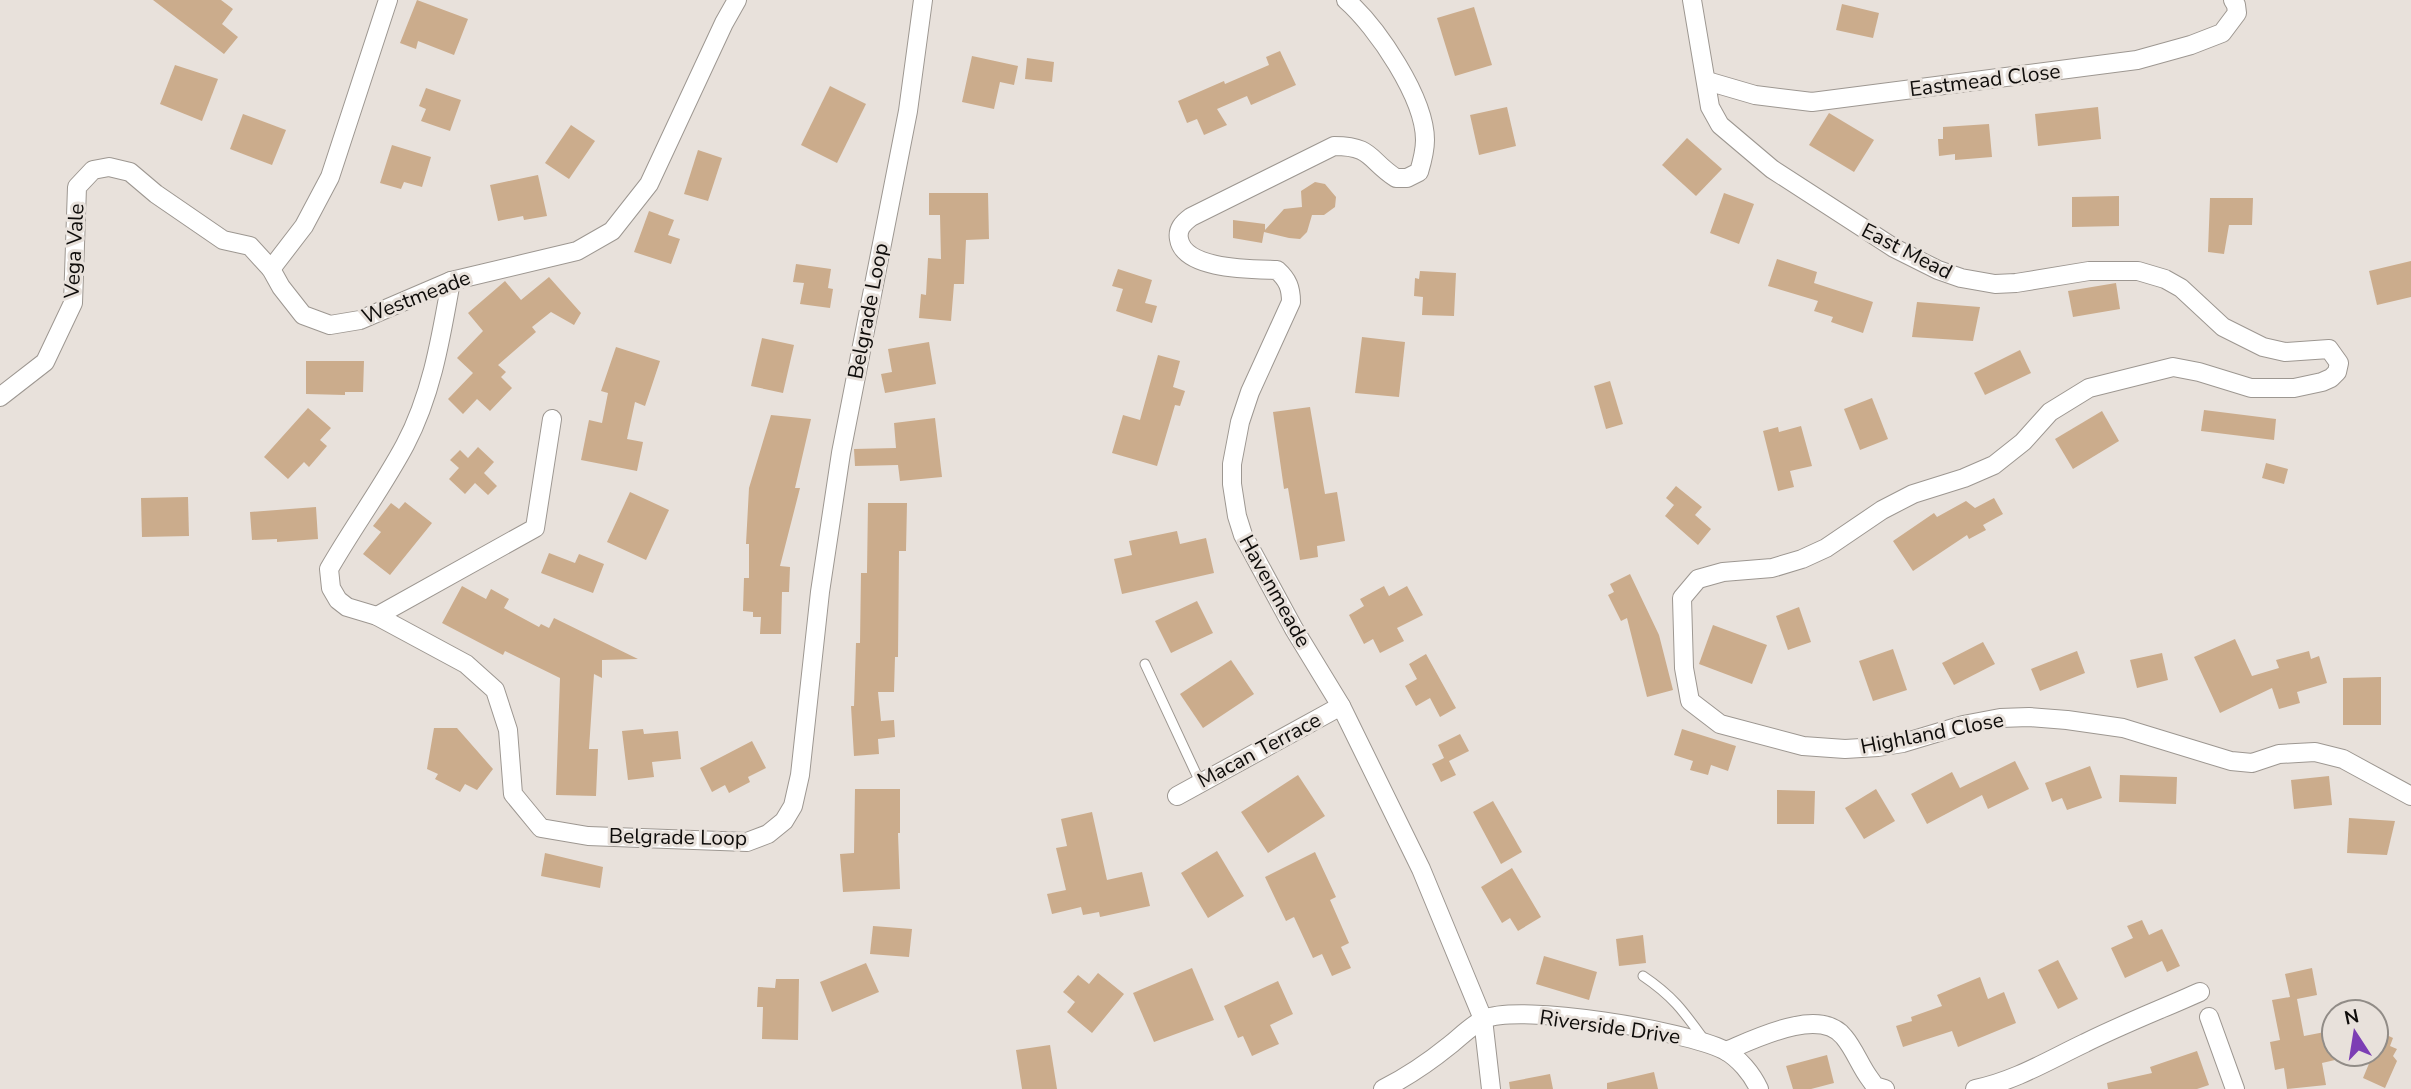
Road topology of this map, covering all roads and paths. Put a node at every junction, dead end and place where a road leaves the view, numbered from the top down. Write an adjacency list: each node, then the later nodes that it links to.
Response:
1 (388, 0): 8 (street)
2 (737, 0): 9 (street, Westmeade)
3 (923, 0): 13 (street, Belgrade Loop)
4 (1346, 0): 15 (street, Havenmeade)
5 (1692, 0): 7 (street, East Mead)
6 (2233, 0): 7 (street, Eastmead Close)
7 (1707, 81): 10 (street, East Mead)
8 (271, 269): 9 (street, Westmeade); 11 (street, Vega Vale)
9 (451, 281): 13 (street, Belgrade Loop)
10 (2337, 372): 18 (street, Highland Close)
11 (0, 397)
12 (552, 419): 13 (street)
13 (377, 616)
14 (1145, 664): 16 (lane)
15 (1341, 706): 16 (street, Macan Terrace); 22 (street, Havenmeade)
16 (1200, 782): 17 (street, Macan Terrace)
17 (1177, 796)
18 (2411, 796)
19 (1643, 976): 23 (lane)
20 (2200, 992): 29 (street)
21 (2209, 1017): 30 (street)
22 (1483, 1019): 23 (street, Riverside Drive); 25 (street); 26 (street, Havenmeade)
23 (1706, 1043): 24 (street, Riverside Drive)
24 (1726, 1051): 27 (street, Riverside Drive); 28 (street)
25 (1383, 1089)
26 (1491, 1089)
27 (1759, 1089)
28 (1885, 1089)
29 (1975, 1089)
30 (2235, 1089)

